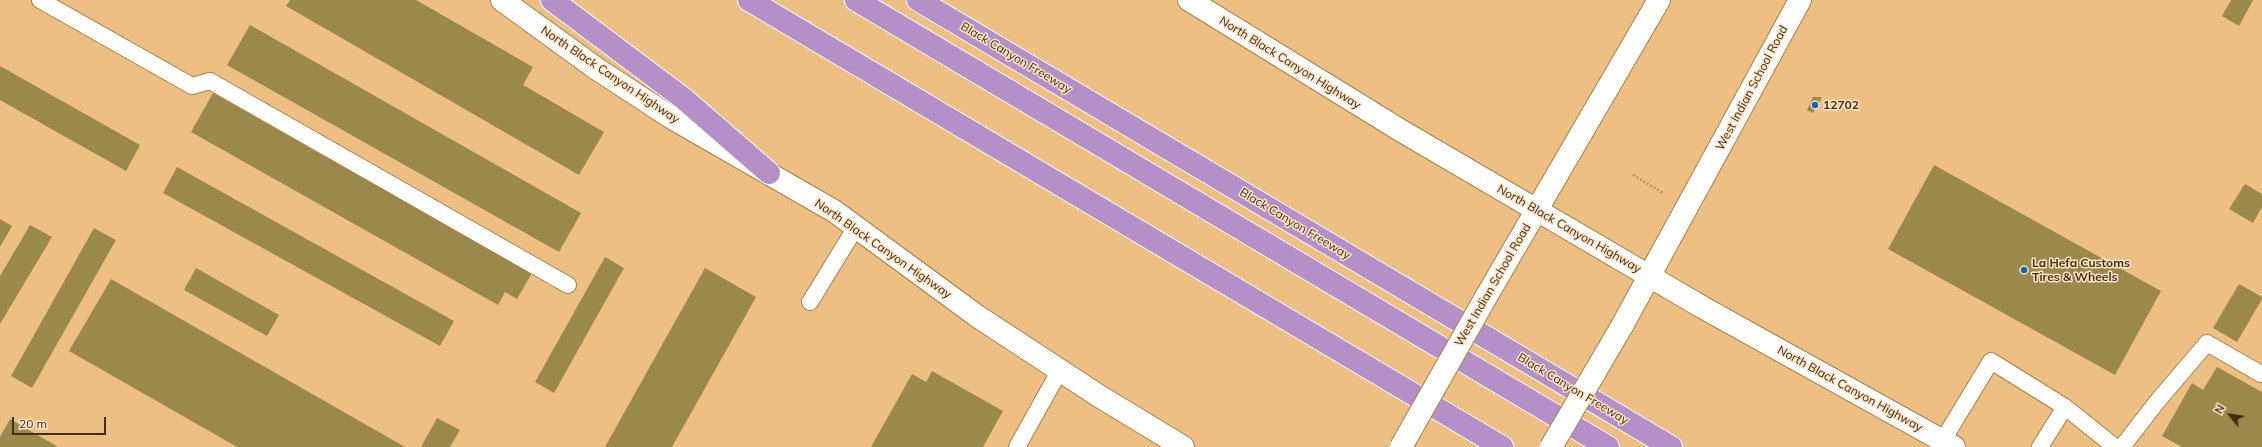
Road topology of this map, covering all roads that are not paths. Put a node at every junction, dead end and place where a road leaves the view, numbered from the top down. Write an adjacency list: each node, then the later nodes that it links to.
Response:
1 (40, 0): 14 (lane)
2 (502, 0): 10 (main road, North Black Canyon Highway)
3 (552, 0): 10 (highway)
4 (749, 0): 23 (highway)
5 (856, 0): 25 (highway)
6 (918, 0): 26 (highway, Black Canyon Freeway)
7 (1189, 0): 11 (main road, North Black Canyon Highway)
8 (1659, 0): 11 (main road, West Indian School Road)
9 (1800, 0): 13 (main road, West Indian School Road)
10 (769, 173): 12 (main road, North Black Canyon Highway)
11 (1536, 209): 13 (main road, North Black Canyon Highway); 22 (main road, West Indian School Road, bridge)
12 (856, 227): 15 (lane); 16 (main road, North Black Canyon Highway)
13 (1650, 276): 19 (main road, North Black Canyon Highway); 24 (main road, West Indian School Road, bridge)
14 (568, 285)
15 (810, 302)
16 (1060, 370): 20 (lane); 21 (main road, North Black Canyon Highway)
17 (2262, 374): 29 (lane)
18 (2065, 407): 19 (lane); 27 (lane); 28 (lane)
19 (1948, 443)
20 (1017, 447)
21 (1183, 447)
22 (1401, 447)
23 (1502, 447)
24 (1551, 447)
25 (1608, 447)
26 (1671, 447)
27 (2040, 447)
28 (2115, 447)
29 (2122, 447)

